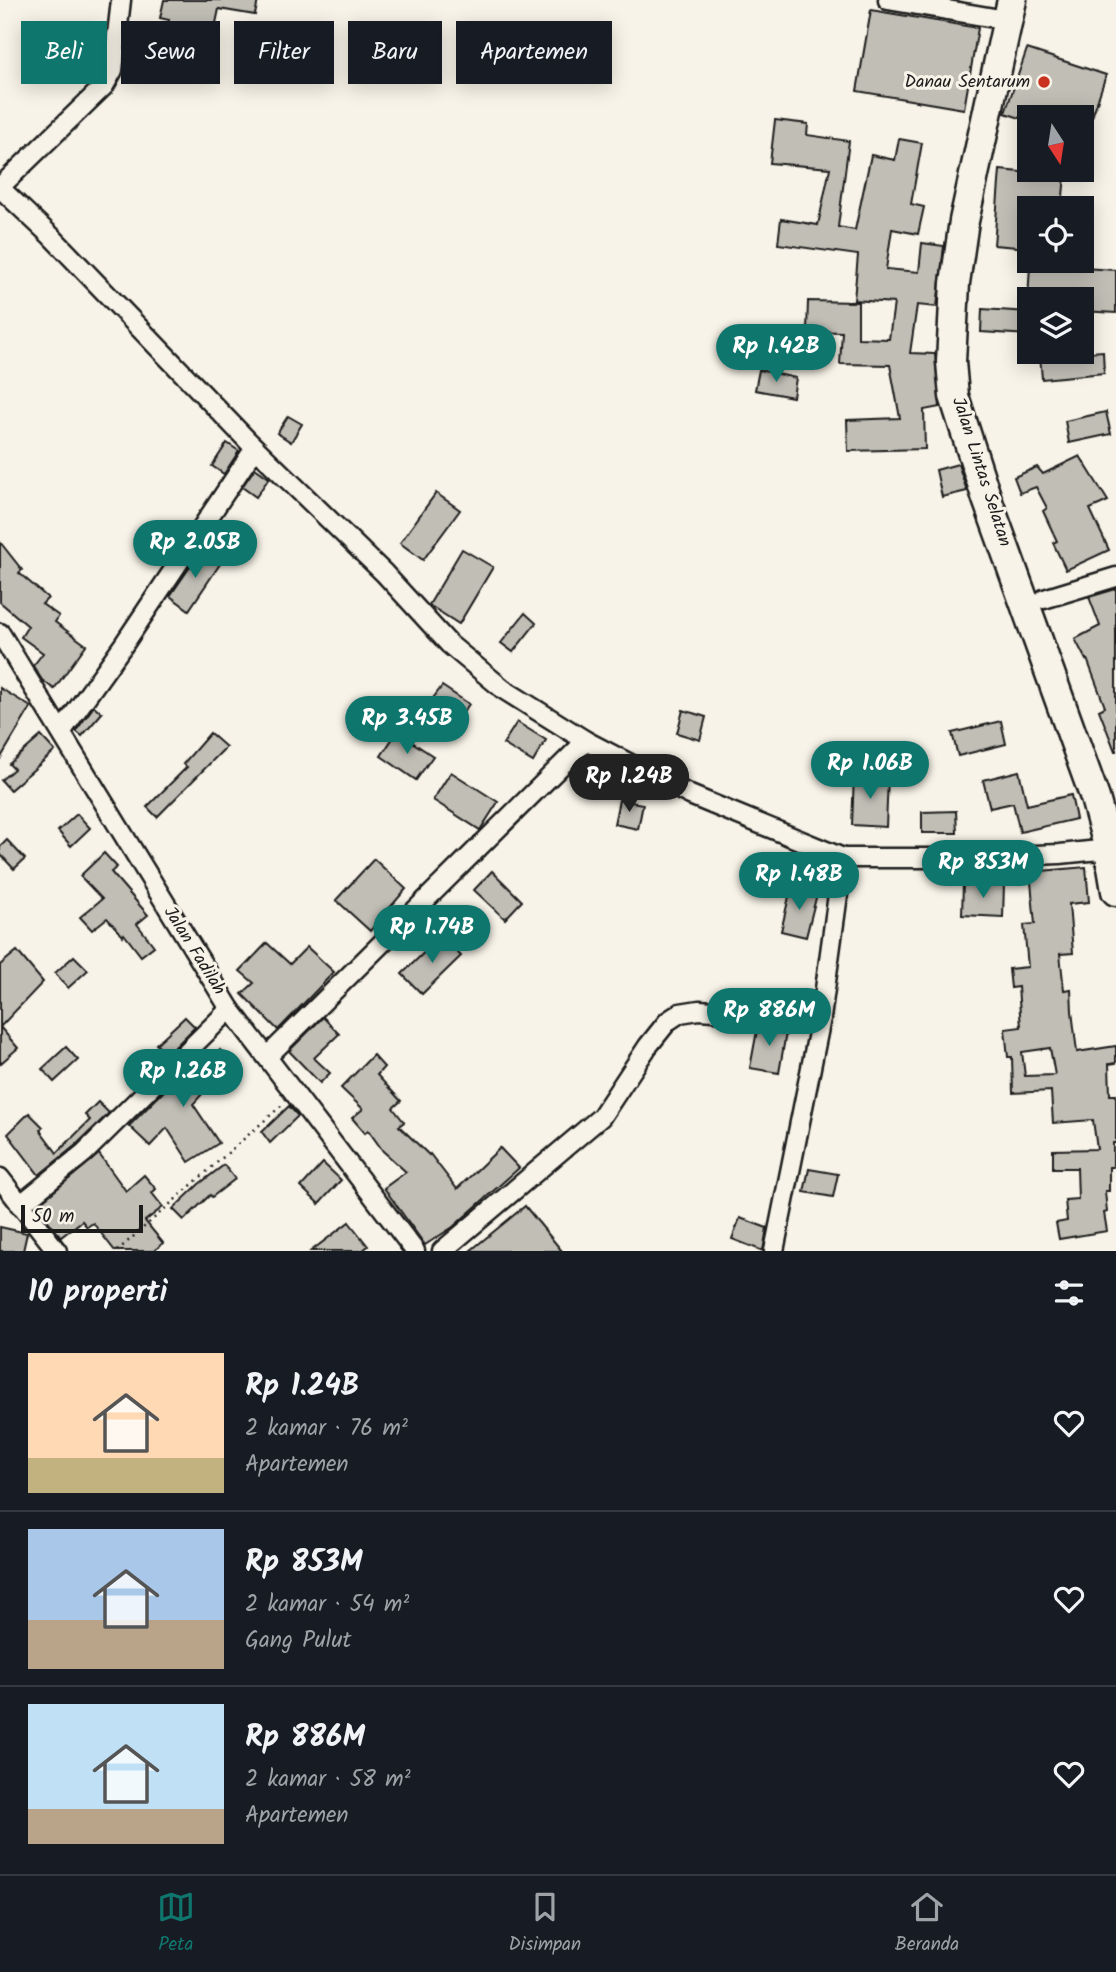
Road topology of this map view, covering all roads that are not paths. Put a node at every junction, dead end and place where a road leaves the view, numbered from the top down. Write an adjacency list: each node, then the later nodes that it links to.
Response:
1 (121, 0): 5 (street)
2 (888, 0): 4 (street)
3 (1028, 0): 8 (highway, Jalan Lintas Selatan)
4 (1009, 10): 10 (highway, Jalan Lintas Selatan)
5 (0, 187): 6 (street)
6 (255, 448): 11 (street); 12 (street)
7 (1116, 577): 8 (street)
8 (1044, 599): 10 (highway, Jalan Lintas Selatan)
9 (0, 633): 11 (street, Jalan Fadilah)
10 (1069, 701): 13 (highway, Jalan Lintas Selatan); 14 (highway, Jalan Lintas Selatan)
11 (62, 731): 17 (street, Jalan Fadilah)
12 (586, 741): 15 (street); 19 (street)
13 (1116, 817)
14 (1109, 849): 15 (street); 16 (highway, Jalan Lintas Selatan)
15 (843, 858): 18 (street)
16 (1116, 891)
17 (230, 1009): 19 (street, Jalan Fadilah); 21 (street)
18 (821, 1018): 24 (street); 25 (street)
19 (267, 1057): 23 (street, Jalan Fadilah)
20 (0, 1178): 21 (street)
21 (20, 1205): 22 (street)
22 (57, 1251)
23 (415, 1251)
24 (442, 1251)
25 (774, 1251)

